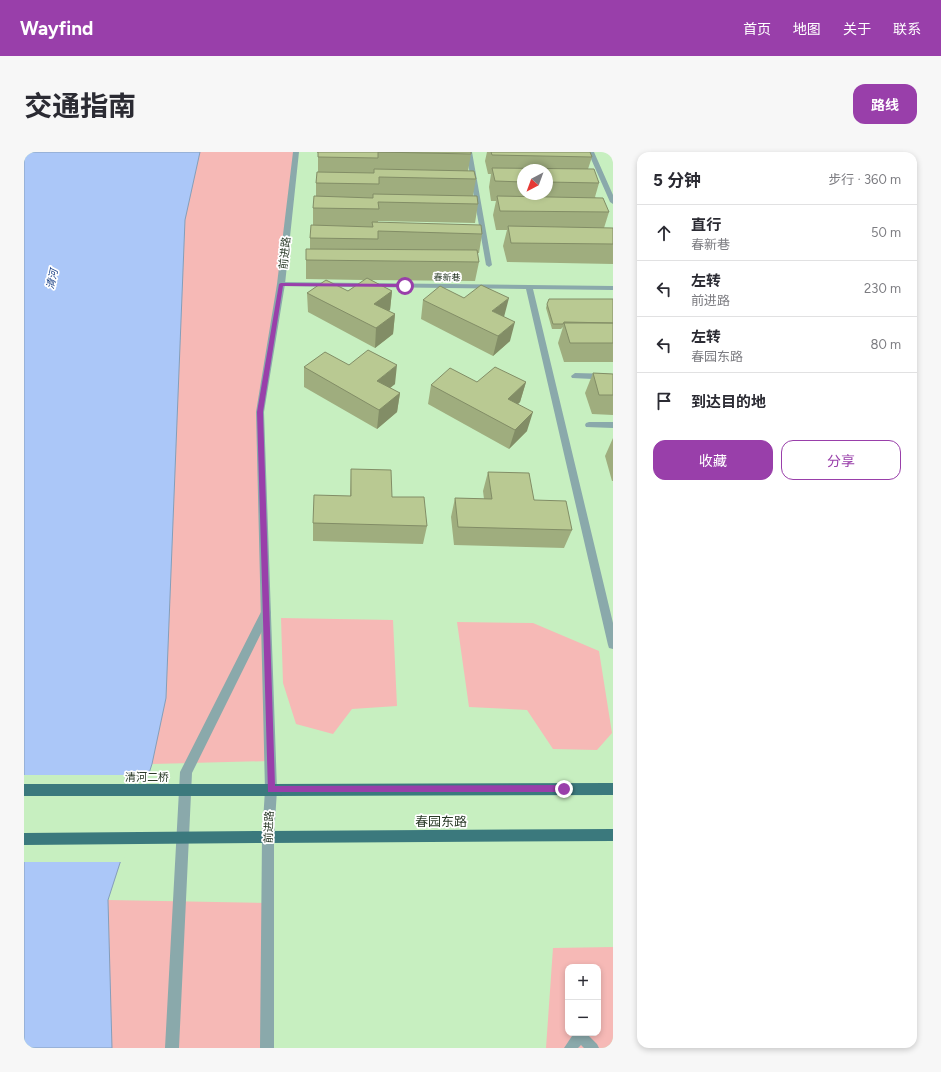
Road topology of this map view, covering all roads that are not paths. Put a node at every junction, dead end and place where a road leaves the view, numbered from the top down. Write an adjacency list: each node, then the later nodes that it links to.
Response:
1 (296, 152): 6 (street, 前进路)
2 (469, 152): 5 (lane)
3 (591, 152): 4 (street)
4 (613, 202)
5 (489, 265)
6 (281, 284): 7 (street, 春新巷); 13 (street, 前进路)
7 (529, 287): 8 (street, 春新巷); 14 (street)
8 (613, 288)
9 (575, 376): 10 (street)
10 (613, 377)
11 (590, 425): 12 (street)
12 (613, 425)
13 (266, 613): 17 (street, 前进路); 21 (street)
14 (613, 645)
15 (613, 789): 17 (main road)
16 (24, 790): 17 (main road, 清河二桥, bridge)
17 (271, 790): 19 (street, 前进路)
18 (613, 835): 19 (main road, 春园东路)
19 (268, 837): 20 (main road, bridge); 22 (street, 前进路)
20 (24, 839)
21 (172, 1048)
22 (267, 1048)
23 (570, 1048): 24 (lane)
24 (593, 1048)

